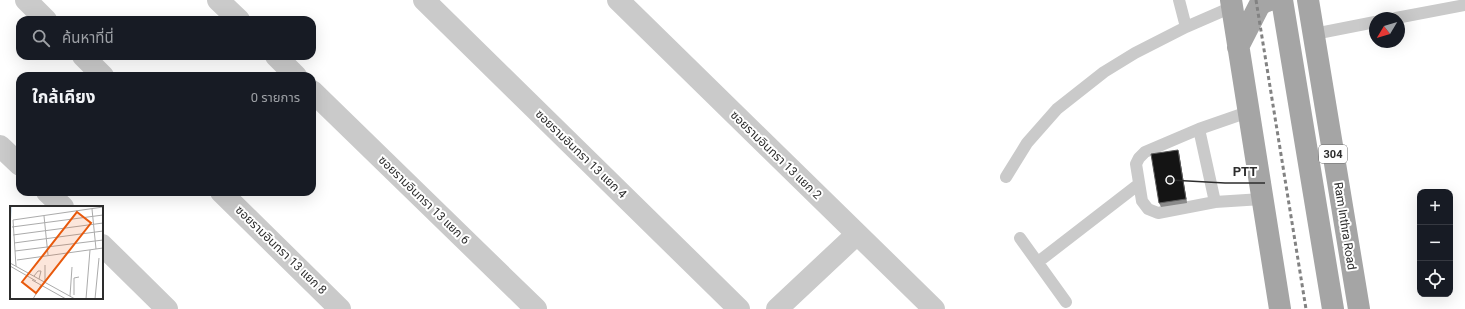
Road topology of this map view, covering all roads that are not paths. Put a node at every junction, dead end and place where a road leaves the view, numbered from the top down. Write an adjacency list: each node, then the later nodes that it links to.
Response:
1 (26, 0): 12 (street)
2 (218, 0): 13 (street)
3 (424, 0): 43 (street, ซอยรามอินทรา 13 แยก 4)
4 (618, 0): 35 (street, ซอยรามอินทรา 13 แยก 2)
5 (1179, 0): 16 (lane)
6 (1270, 0): 18 (main road)
7 (1282, 0): 47 (main road, 304)
8 (1288, 0): 17 (main road)
9 (1308, 0): 17 (main road, Ram Inthra Road / 304)
10 (1232, 3): 16 (lane); 18 (main road)
11 (1465, 5): 14 (lane)
12 (42, 16)
13 (235, 16)
14 (1405, 16)
15 (1369, 23): 17 (lane)
16 (1186, 27): 28 (lane)
17 (1314, 34): 48 (main road, Ram Inthra Road / 304)
18 (1238, 47): 24 (main road)
19 (87, 60): 21 (street)
20 (280, 60): 22 (street)
21 (99, 72)
22 (292, 72)
23 (316, 95): 42 (street, ซอยรามอินทรา 13 แยก 6)
24 (1248, 112): 25 (lane); 32 (main road)
25 (1199, 129): 29 (lane); 33 (lane)
26 (0, 146): 27 (street)
27 (16, 161)
28 (1006, 177)
29 (1139, 184): 33 (lane); 38 (lane)
30 (51, 196): 34 (street)
31 (225, 196): 41 (street, ซอยรามอินทรา 13 แยก 8)
32 (1262, 200): 33 (lane); 46 (main road)
33 (1215, 202)
34 (62, 206)
35 (857, 234): 44 (street); 45 (street, ซอยรามอินทรา 13 แยก 2)
36 (1020, 238): 38 (lane)
37 (103, 246): 40 (street)
38 (1038, 262): 39 (lane)
39 (1066, 302)
40 (167, 309)
41 (340, 309)
42 (536, 309)
43 (738, 309)
44 (777, 309)
45 (934, 309)
46 (1280, 309)
47 (1332, 309)
48 (1359, 309)

